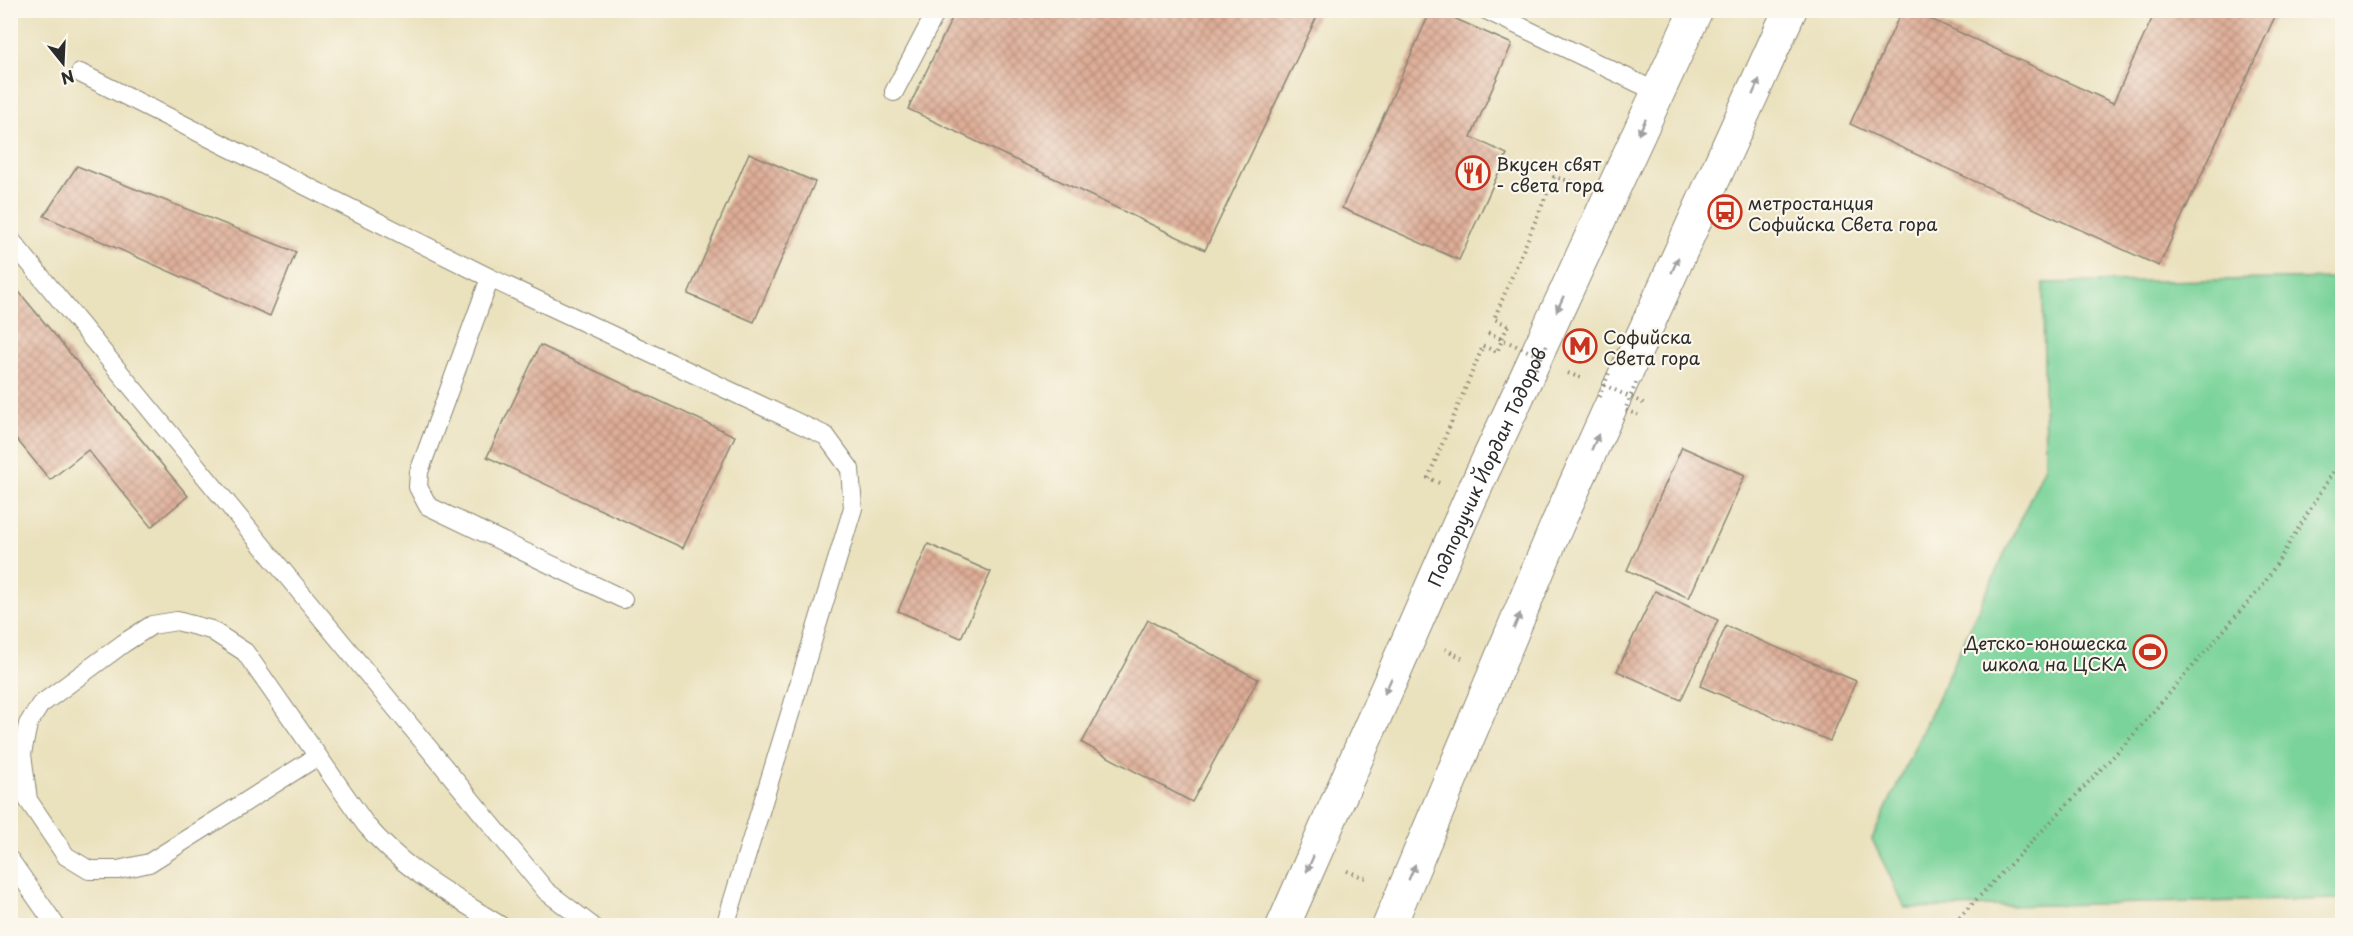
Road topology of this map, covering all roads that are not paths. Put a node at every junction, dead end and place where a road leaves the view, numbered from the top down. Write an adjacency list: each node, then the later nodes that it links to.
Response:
1 (937, 10): 6 (lane)
2 (1486, 10): 7 (lane)
3 (1696, 10): 7 (street, Подпоручик Йордан Тодоров)
4 (1790, 10): 18 (street, one-way to 4)
5 (80, 73): 9 (lane)
6 (894, 92)
7 (1659, 93): 17 (street, Подпоручик Йордан Тодоров, one-way to 17)
8 (10, 239): 15 (lane)
9 (490, 278): 10 (lane); 16 (lane)
10 (623, 599)
11 (318, 756): 11 (lane); 14 (lane)
12 (10, 860): 13 (lane)
13 (56, 926)
14 (501, 926)
15 (592, 926)
16 (725, 926)
17 (1283, 926)
18 (1389, 926)

